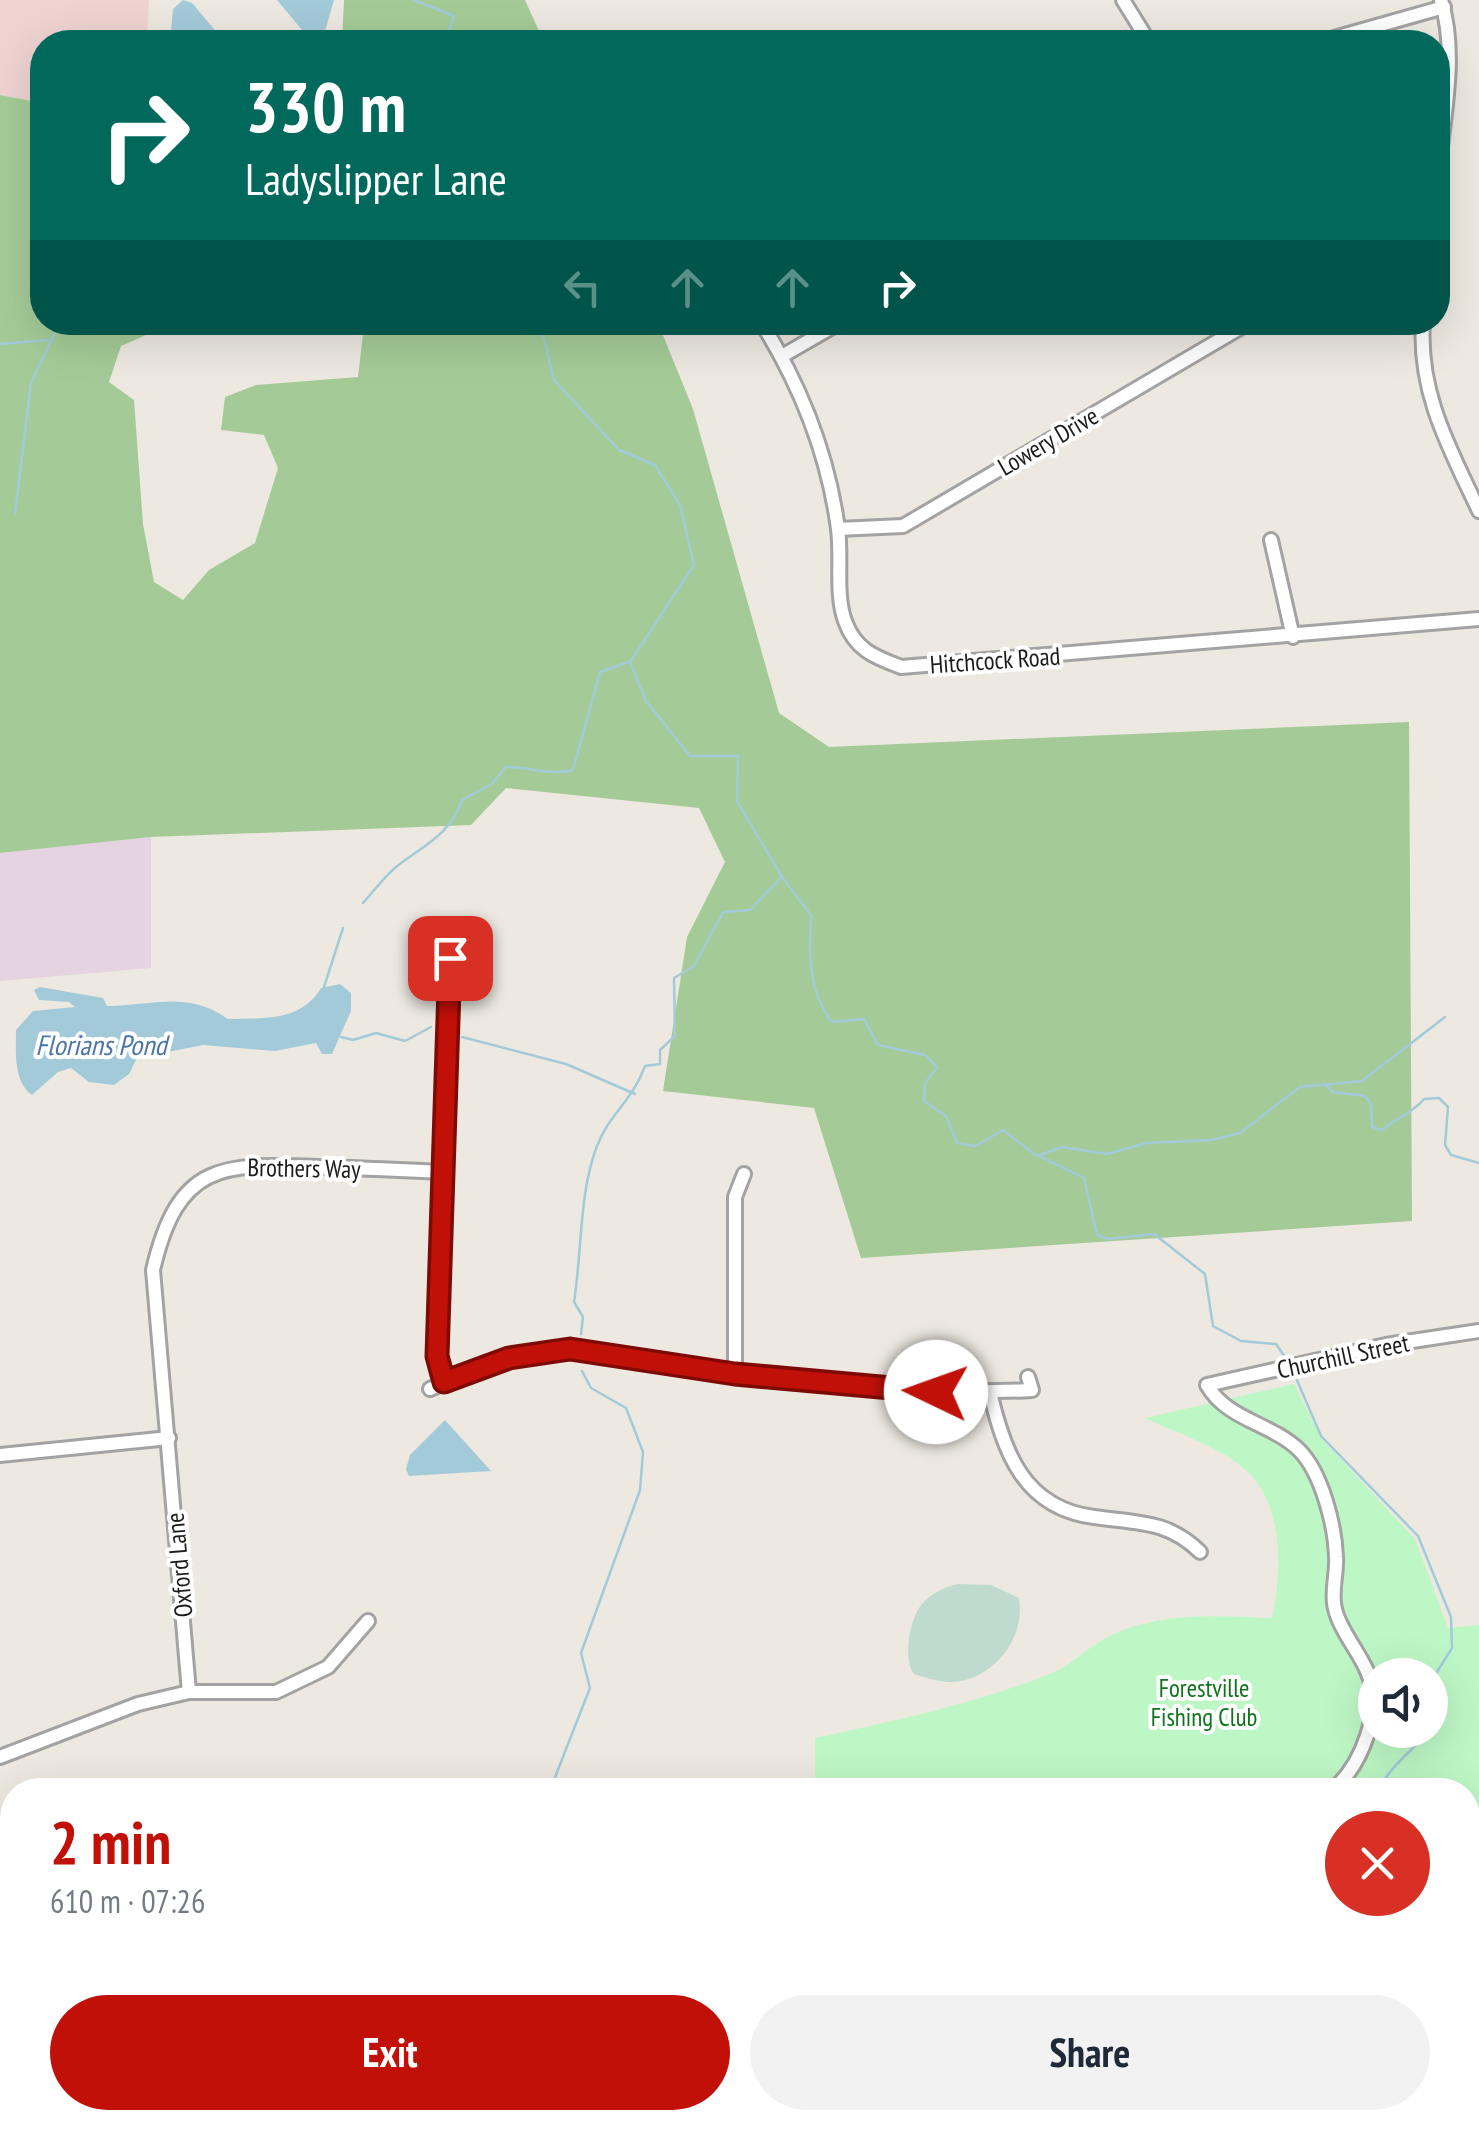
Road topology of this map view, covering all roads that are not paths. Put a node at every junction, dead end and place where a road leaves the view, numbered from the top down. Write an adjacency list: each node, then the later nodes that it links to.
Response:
1 (1123, 0): 3 (street)
2 (1443, 4): 4 (street); 5 (street)
3 (1142, 30)
4 (1359, 30)
5 (1444, 30)
6 (769, 335): 10 (street, Hitchcock Road)
7 (818, 335): 10 (street)
8 (1228, 335): 12 (street, Lowery Drive)
9 (1423, 335): 11 (street)
10 (782, 356): 12 (street, Hitchcock Road)
11 (1479, 511)
12 (838, 529): 15 (street, Hitchcock Road)
13 (1271, 540): 15 (street)
14 (1479, 619): 15 (street, Hitchcock Road)
15 (1293, 637)
16 (450, 958): 17 (street)
17 (442, 1172): 22 (street); 25 (street, Brothers Way)
18 (744, 1174): 20 (street)
19 (1479, 1331): 31 (street, Churchill Street)
20 (735, 1374): 22 (street); 24 (street)
21 (1028, 1377): 24 (street)
22 (444, 1382): 23 (street)
23 (430, 1389)
24 (990, 1392): 27 (street)
25 (169, 1438): 26 (street); 29 (street, Oxford Lane)
26 (0, 1455)
27 (1200, 1552)
28 (368, 1621): 29 (street)
29 (189, 1692): 30 (street)
30 (0, 1758)
31 (1347, 1778)

